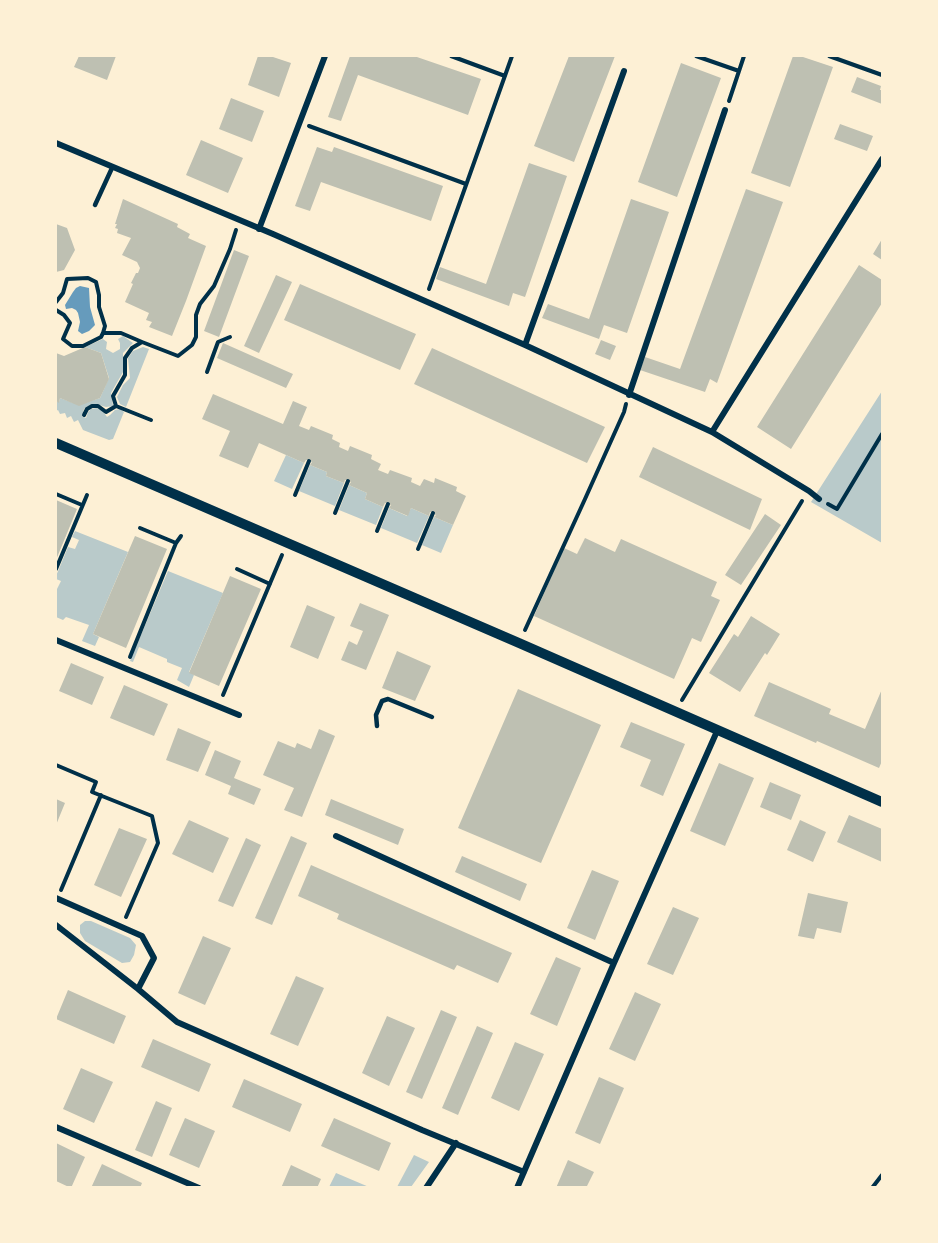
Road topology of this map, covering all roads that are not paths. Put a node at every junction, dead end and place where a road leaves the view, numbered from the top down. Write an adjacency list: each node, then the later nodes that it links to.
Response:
1 (325, 56): 8 (street)
2 (624, 71): 9 (street)
3 (725, 110): 10 (street)
4 (56, 143): 6 (street)
5 (882, 159): 11 (street)
6 (112, 168): 7 (lane); 8 (street)
7 (95, 206)
8 (259, 229): 9 (street)
9 (525, 345): 10 (street)
10 (628, 394): 11 (street)
11 (712, 432): 13 (street)
12 (56, 443): 18 (street)
13 (819, 499)
14 (56, 640): 15 (street)
15 (239, 715)
16 (432, 717): 17 (lane)
17 (377, 726)
18 (718, 729): 19 (street); 23 (street)
19 (882, 802)
20 (336, 836): 23 (street)
21 (57, 898): 24 (street)
22 (56, 925): 24 (street)
23 (614, 963): 27 (street)
24 (138, 989): 26 (street)
25 (56, 1127): 28 (street)
26 (456, 1143): 27 (street); 29 (street)
27 (524, 1172): 30 (street)
28 (199, 1188)
29 (426, 1188)
30 (517, 1188)

